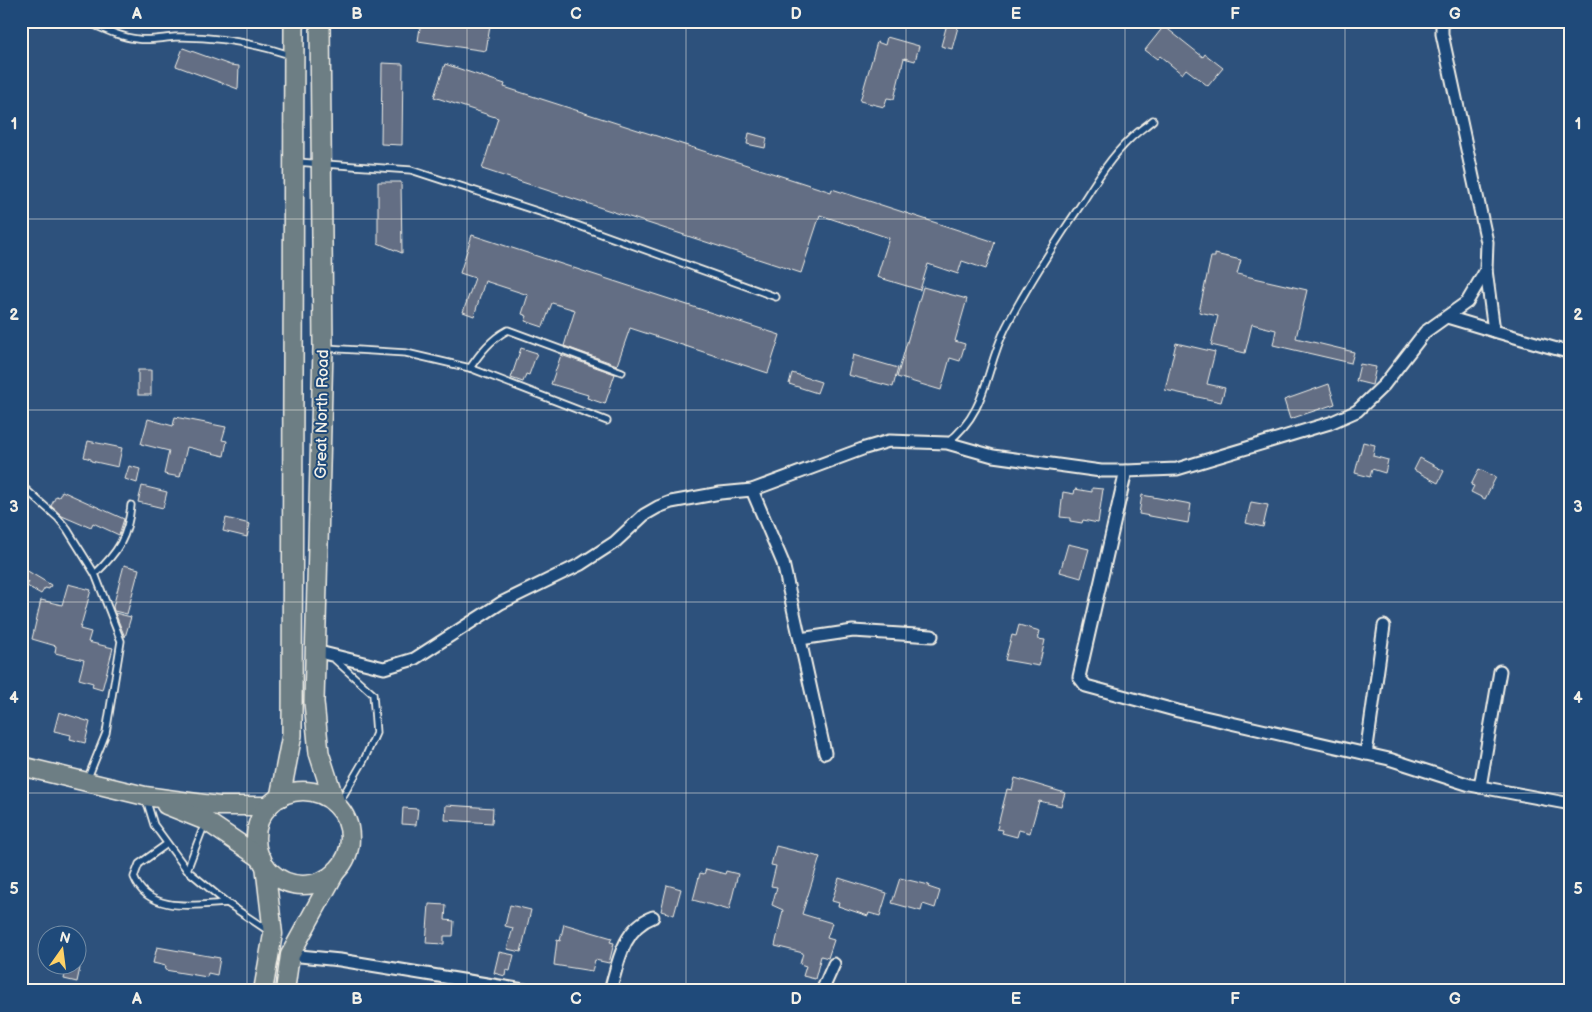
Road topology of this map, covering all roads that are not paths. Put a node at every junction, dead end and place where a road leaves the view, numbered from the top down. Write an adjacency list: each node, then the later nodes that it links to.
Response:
1 (85, 21): 5 (lane)
2 (294, 21): 5 (highway, Great North Road)
3 (320, 21): 8 (highway, Great North Road)
4 (1442, 21): 9 (street)
5 (294, 56): 7 (highway, Great North Road)
6 (1153, 120): 18 (lane)
7 (294, 162): 8 (lane); 35 (highway, Great North Road)
8 (320, 162): 10 (lane); 13 (highway, Great North Road)
9 (1486, 270): 11 (street); 12 (street)
10 (776, 297)
11 (1447, 318): 12 (street); 19 (street)
12 (1494, 331): 14 (street)
13 (323, 348): 15 (lane); 27 (highway, Great North Road)
14 (1571, 352)
15 (470, 368): 16 (lane); 17 (lane)
16 (622, 372)
17 (607, 421)
18 (947, 443): 19 (street); 21 (street)
19 (1126, 471): 30 (street)
20 (21, 485): 23 (lane)
21 (752, 490): 26 (street); 27 (street)
22 (131, 504): 23 (lane)
23 (94, 574): 32 (lane)
24 (1384, 626): 30 (street)
25 (932, 636): 26 (street)
26 (800, 639): 29 (street)
27 (322, 653): 37 (highway, Great North Road); 37 (lane)
28 (1500, 671): 33 (street)
29 (825, 753)
30 (1366, 754): 33 (street)
31 (21, 766): 32 (main road)
32 (86, 782): 34 (main road)
33 (1480, 787): 36 (street)
34 (145, 796): 35 (main road); 38 (main road); 39 (lane)
35 (274, 802): 37 (main road); 40 (main road)
36 (1571, 804)
37 (336, 805): 42 (main road)
38 (206, 822): 40 (main road); 41 (lane)
39 (166, 844): 41 (lane); 43 (lane)
40 (264, 862): 42 (main road); 45 (main road)
41 (187, 870): 43 (lane)
42 (337, 870): 46 (main road)
43 (227, 903): 45 (lane)
44 (653, 917): 51 (street)
45 (273, 934): 48 (main road)
46 (290, 955): 49 (main road); 50 (street)
47 (834, 964): 52 (street)
48 (263, 991)
49 (285, 991)
50 (530, 991)
51 (610, 991)
52 (822, 991)

